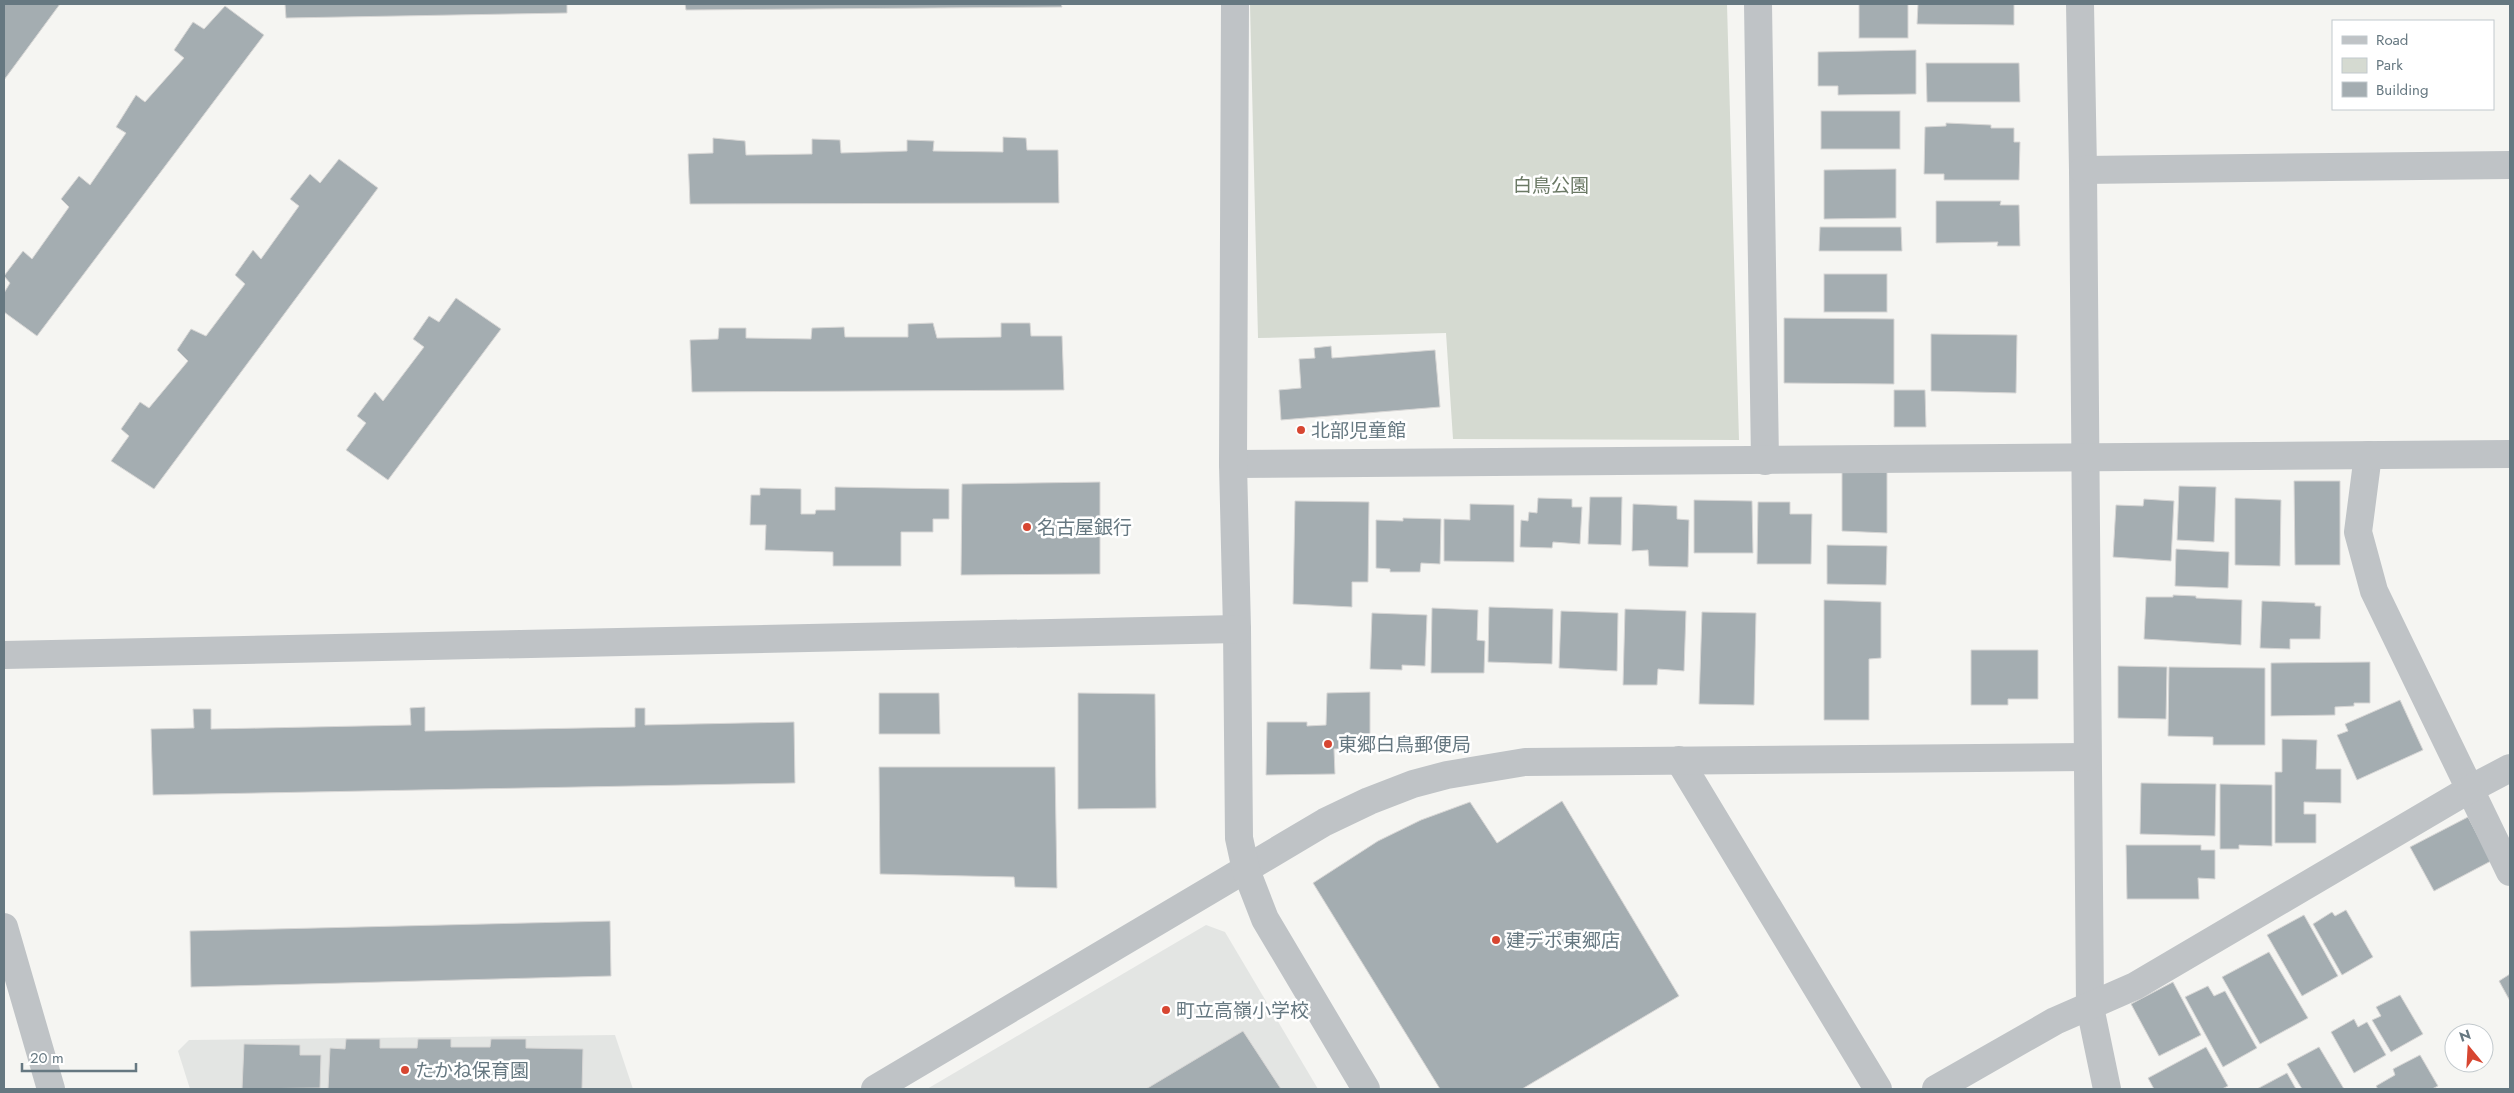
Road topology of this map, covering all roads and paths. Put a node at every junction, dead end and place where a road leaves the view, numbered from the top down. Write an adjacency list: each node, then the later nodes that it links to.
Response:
1 (1235, 4): 10 (street)
2 (1758, 4): 9 (street)
3 (2080, 4): 5 (street)
4 (2510, 165): 5 (street)
5 (2083, 170): 8 (street)
6 (2368, 454): 7 (street); 8 (street); 16 (street)
7 (2510, 454)
8 (2085, 459): 9 (street); 13 (street)
9 (1765, 461): 10 (street)
10 (1233, 464): 11 (street)
11 (1238, 629): 12 (street); 17 (street)
12 (4, 655)
13 (2087, 757): 14 (street); 20 (street)
14 (1679, 760): 17 (street); 24 (street)
15 (2510, 768): 16 (street)
16 (2470, 789): 18 (street); 20 (street)
17 (1246, 870): 22 (street); 23 (street)
18 (2510, 872)
19 (5, 934): 21 (street)
20 (2090, 1007): 25 (street); 26 (street)
21 (51, 1089)
22 (875, 1089)
23 (1366, 1089)
24 (1878, 1089)
25 (1936, 1089)
26 (2108, 1089)

